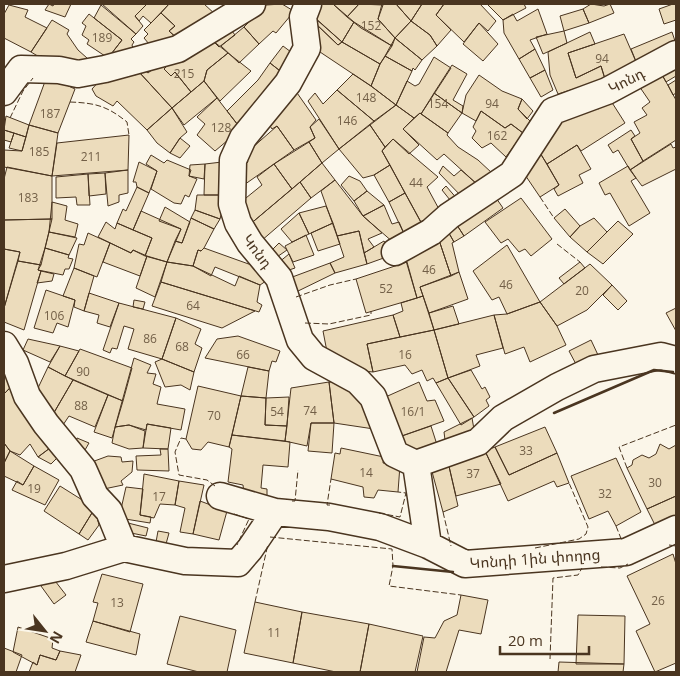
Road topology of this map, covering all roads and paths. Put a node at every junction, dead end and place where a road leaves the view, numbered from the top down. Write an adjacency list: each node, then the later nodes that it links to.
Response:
1 (252, 4): 4 (street)
2 (308, 4): 8 (street, Կոնդ)
3 (676, 54): 5 (street, Կոնդ)
4 (4, 92)
5 (395, 252)
6 (4, 345): 13 (street)
7 (676, 360): 8 (street)
8 (416, 464): 12 (street)
9 (220, 496): 10 (street, Կոնդի 1ին փողոց)
10 (275, 512): 12 (street, Կոնդի 1ին փողոց); 13 (street)
11 (676, 529): 12 (street, Կոնդի 1ին փողոց)
12 (428, 545)
13 (124, 548): 14 (street)
14 (4, 579)

